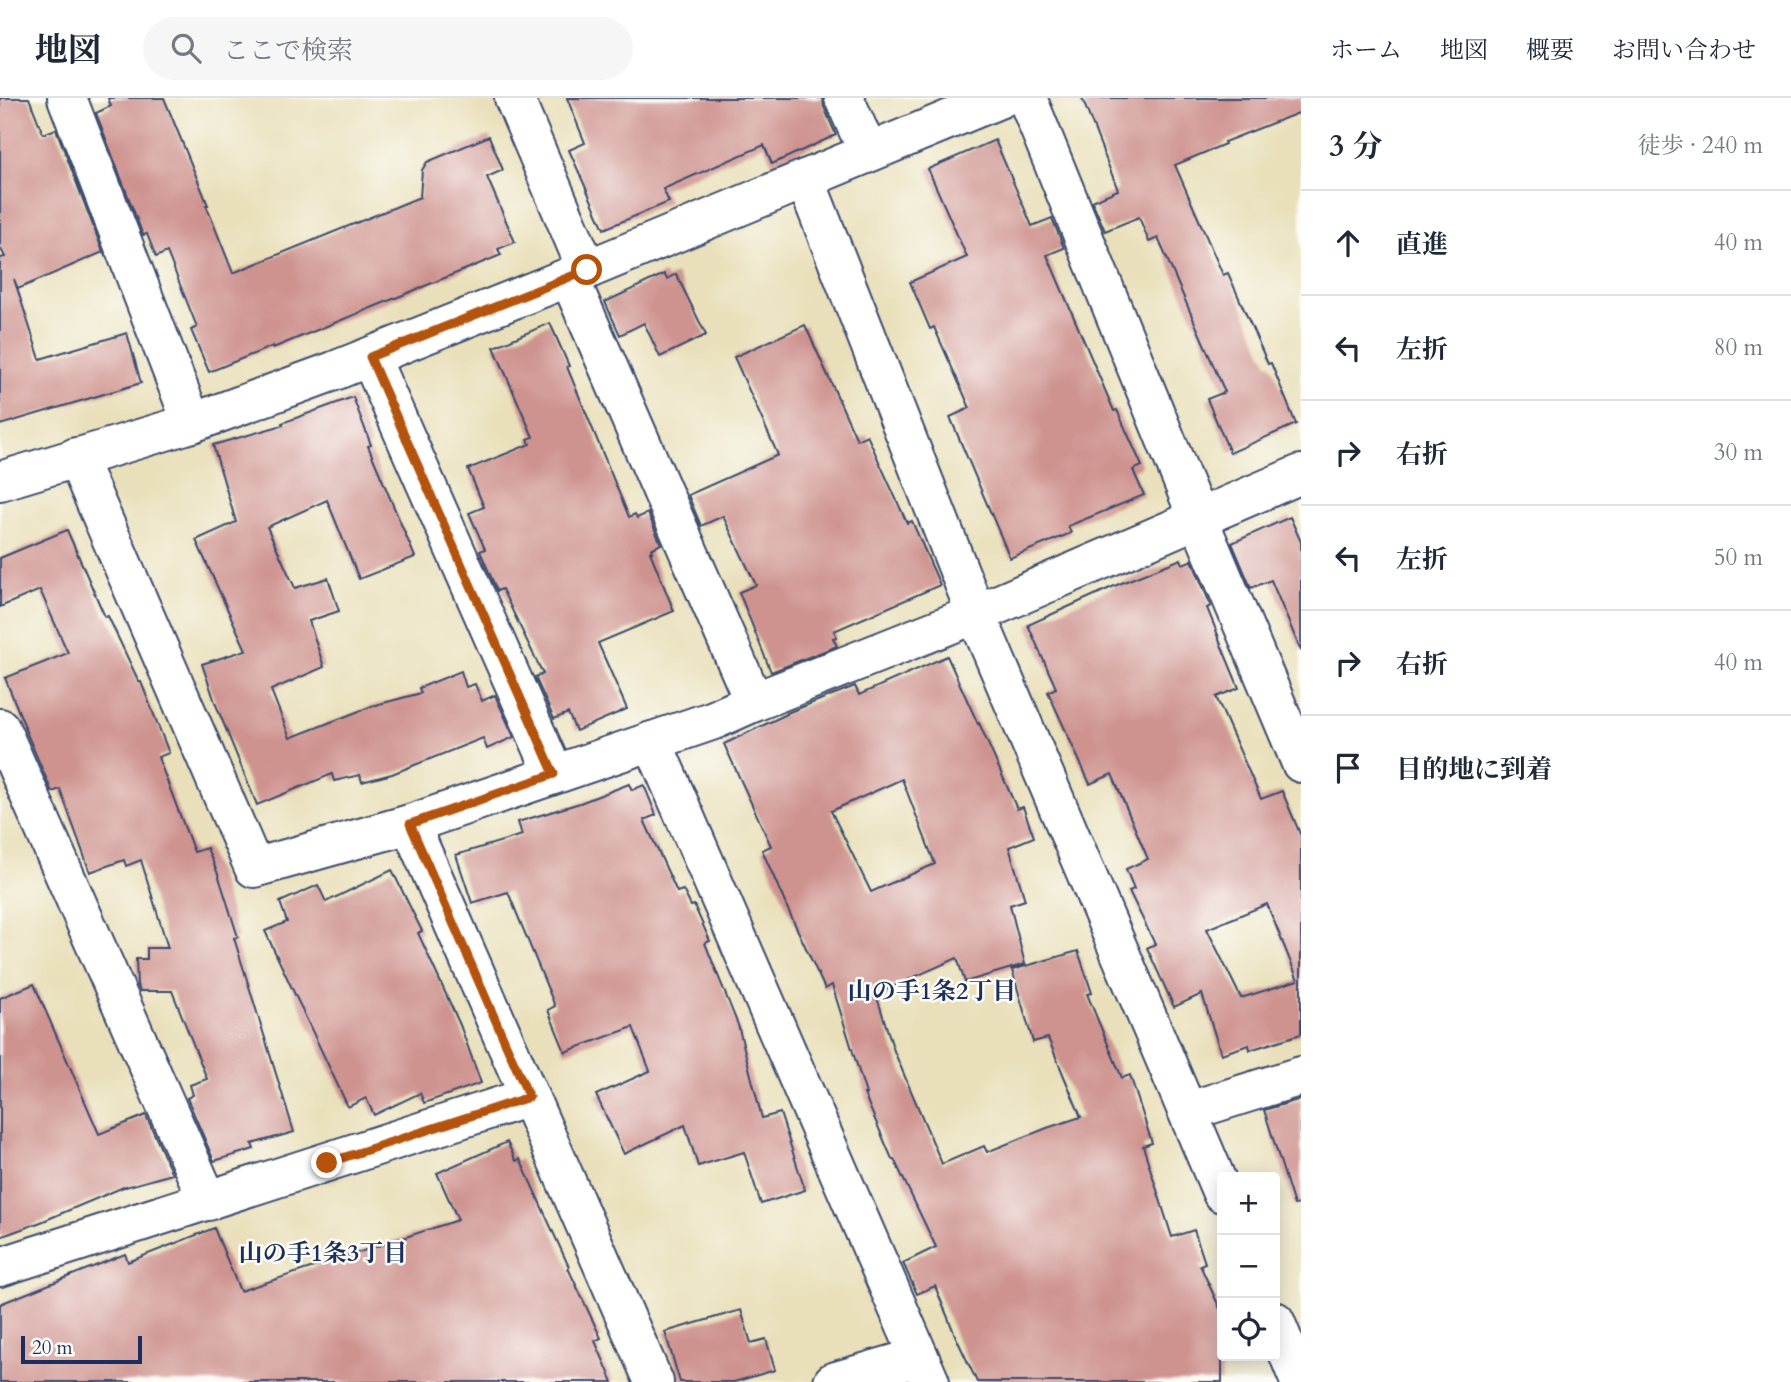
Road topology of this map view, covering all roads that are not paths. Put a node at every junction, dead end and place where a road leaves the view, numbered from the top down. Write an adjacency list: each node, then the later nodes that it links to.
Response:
1 (67, 98): 10 (street)
2 (514, 98): 8 (street)
3 (844, 98): 6 (street)
4 (1001, 98): 6 (street)
5 (1027, 98): 14 (street)
6 (868, 152): 7 (street)
7 (805, 179): 8 (street); 15 (street)
8 (578, 274): 9 (street); 16 (street)
9 (370, 357): 10 (street); 20 (street)
10 (192, 423): 11 (street)
11 (76, 457): 13 (street); 21 (street)
12 (1301, 474): 14 (street)
13 (0, 481)
14 (1198, 517): 15 (street); 19 (street)
15 (976, 614): 16 (street); 24 (street)
16 (754, 702): 18 (street)
17 (0, 728): 26 (street)
18 (652, 741): 20 (street); 29 (street)
19 (1301, 763)
20 (554, 774): 21 (street)
21 (410, 824): 23 (street)
22 (1301, 1076): 24 (street)
23 (529, 1097): 26 (street); 30 (street)
24 (1189, 1111): 25 (street)
25 (1217, 1181)
26 (208, 1201): 27 (street)
27 (0, 1266)
28 (1280, 1333): 32 (street)
29 (925, 1369): 31 (street)
30 (654, 1382)
31 (833, 1382)
32 (1300, 1382)

